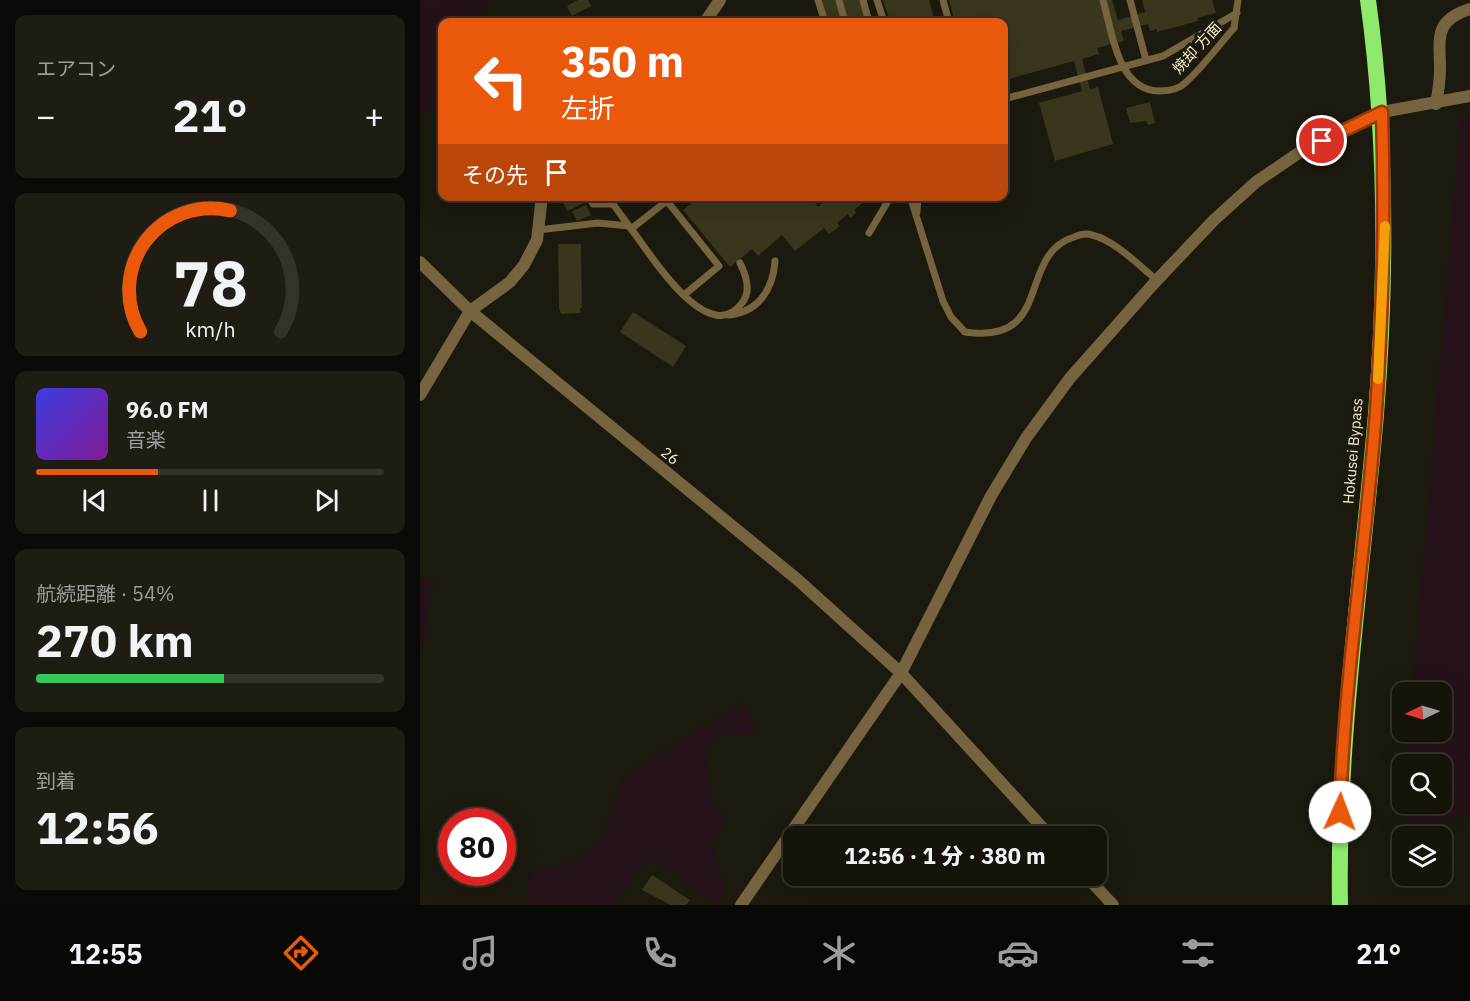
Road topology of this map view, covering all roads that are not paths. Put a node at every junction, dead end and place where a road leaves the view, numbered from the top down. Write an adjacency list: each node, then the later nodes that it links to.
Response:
1 (720, 0): 13 (street)
2 (818, 0): 14 (lane)
3 (839, 0): 15 (lane)
4 (863, 0): 16 (lane)
5 (877, 0): 17 (lane)
6 (943, 0): 18 (lane)
7 (1103, 0): 12 (lane, 焼却 方面, bridge)
8 (1130, 0): 19 (lane)
9 (1238, 0): 12 (lane, 焼却 方面)
10 (1368, 0): 23 (highway, Hokusei Bypass)
11 (1470, 9): 22 (street)
12 (1237, 13): 19 (lane)
13 (708, 18)
14 (824, 18)
15 (844, 18)
16 (868, 18)
17 (883, 18)
18 (948, 18)
19 (1146, 60): 21 (lane)
20 (1470, 96): 22 (street)
21 (1008, 98)
22 (1436, 104): 23 (street)
23 (1382, 112): 38 (street); 48 (highway, Hokusei Bypass)
24 (541, 201): 33 (street)
25 (592, 201): 32 (lane)
26 (667, 201): 32 (lane)
27 (671, 201): 39 (lane)
28 (888, 201): 34 (lane)
29 (912, 201): 31 (lane)
30 (918, 201): 31 (lane)
31 (917, 216): 38 (lane)
32 (630, 227): 33 (lane); 39 (lane)
33 (538, 230): 40 (street)
34 (869, 233)
35 (775, 261): 41 (lane)
36 (420, 262): 40 (street, 26)
37 (740, 263): 41 (lane)
38 (1157, 280): 43 (street)
39 (684, 295): 41 (lane)
40 (470, 311): 42 (street); 43 (street, 26)
41 (726, 315)
42 (420, 395)
43 (901, 674): 44 (street, 26); 46 (street)
44 (1041, 826)
45 (1095, 886): 47 (street)
46 (741, 905)
47 (1113, 905)
48 (1340, 905)

